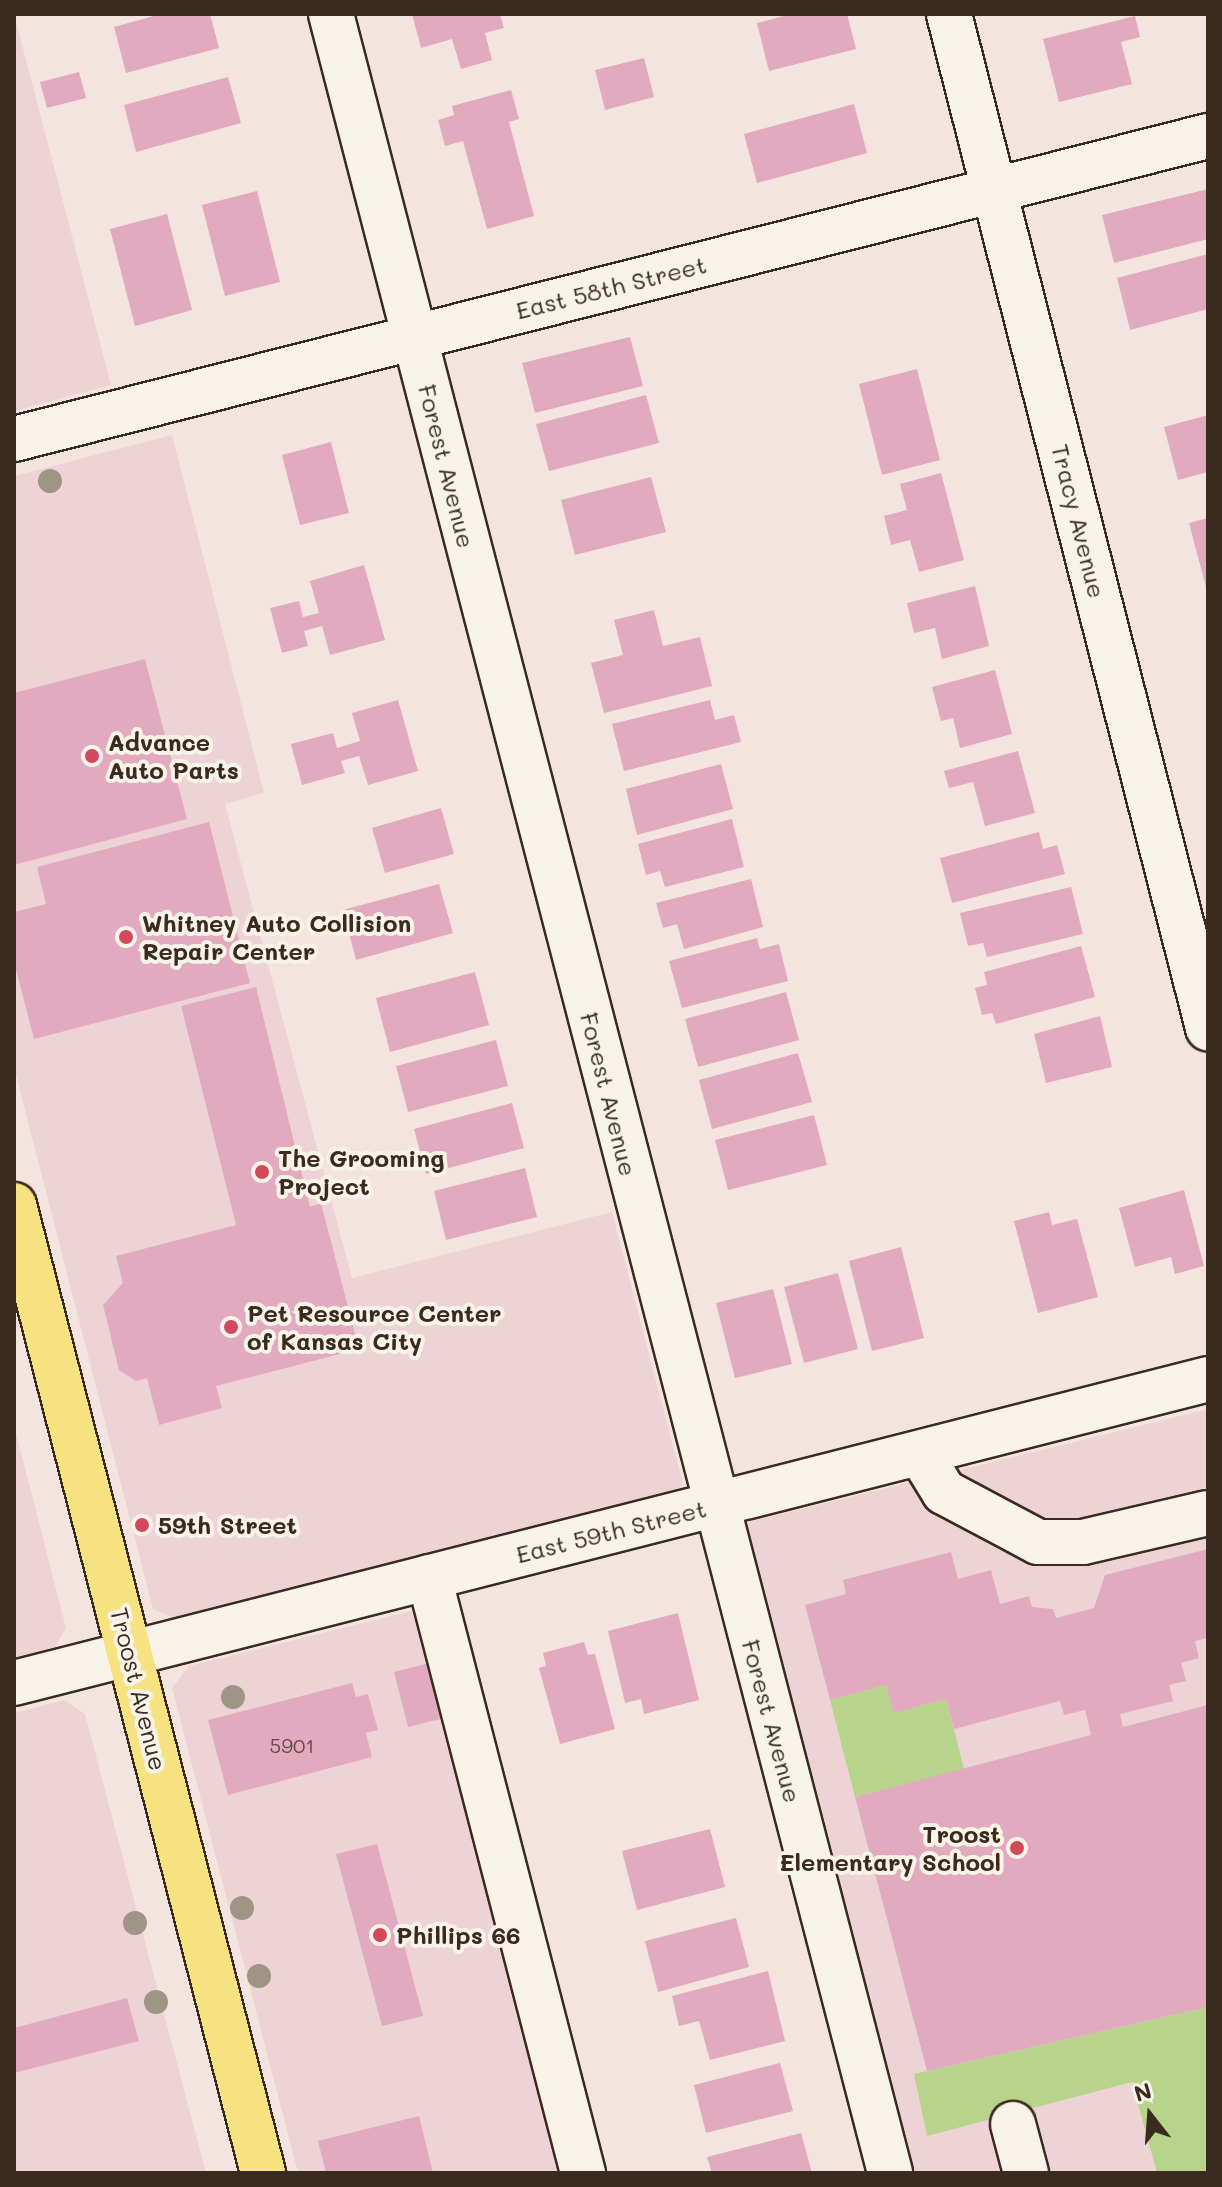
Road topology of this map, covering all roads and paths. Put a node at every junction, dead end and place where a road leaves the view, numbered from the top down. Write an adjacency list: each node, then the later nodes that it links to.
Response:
1 (331, 14): 5 (street, Forest Avenue)
2 (949, 14): 4 (street, Tracy Avenue)
3 (1208, 136): 4 (street, East 58th Street)
4 (995, 190): 5 (street, East 58th Street); 7 (street, Tracy Avenue)
5 (414, 337): 6 (street, East 58th Street); 11 (street, Forest Avenue)
6 (14, 439)
7 (1208, 1028)
8 (14, 1205): 14 (main road, Troost Avenue)
9 (1208, 1379): 10 (street, East 59th Street)
10 (920, 1453): 11 (street, East 59th Street); 12 (street)
11 (715, 1505): 13 (street, East 59th Street); 19 (street, Forest Avenue)
12 (1208, 1513)
13 (429, 1577): 14 (street, East 59th Street); 18 (street)
14 (129, 1653): 15 (street, East 59th Street); 17 (main road, Troost Avenue)
15 (14, 1683)
16 (1013, 2124): 20 (street)
17 (263, 2173)
18 (583, 2173)
19 (890, 2173)
20 (1026, 2173)

